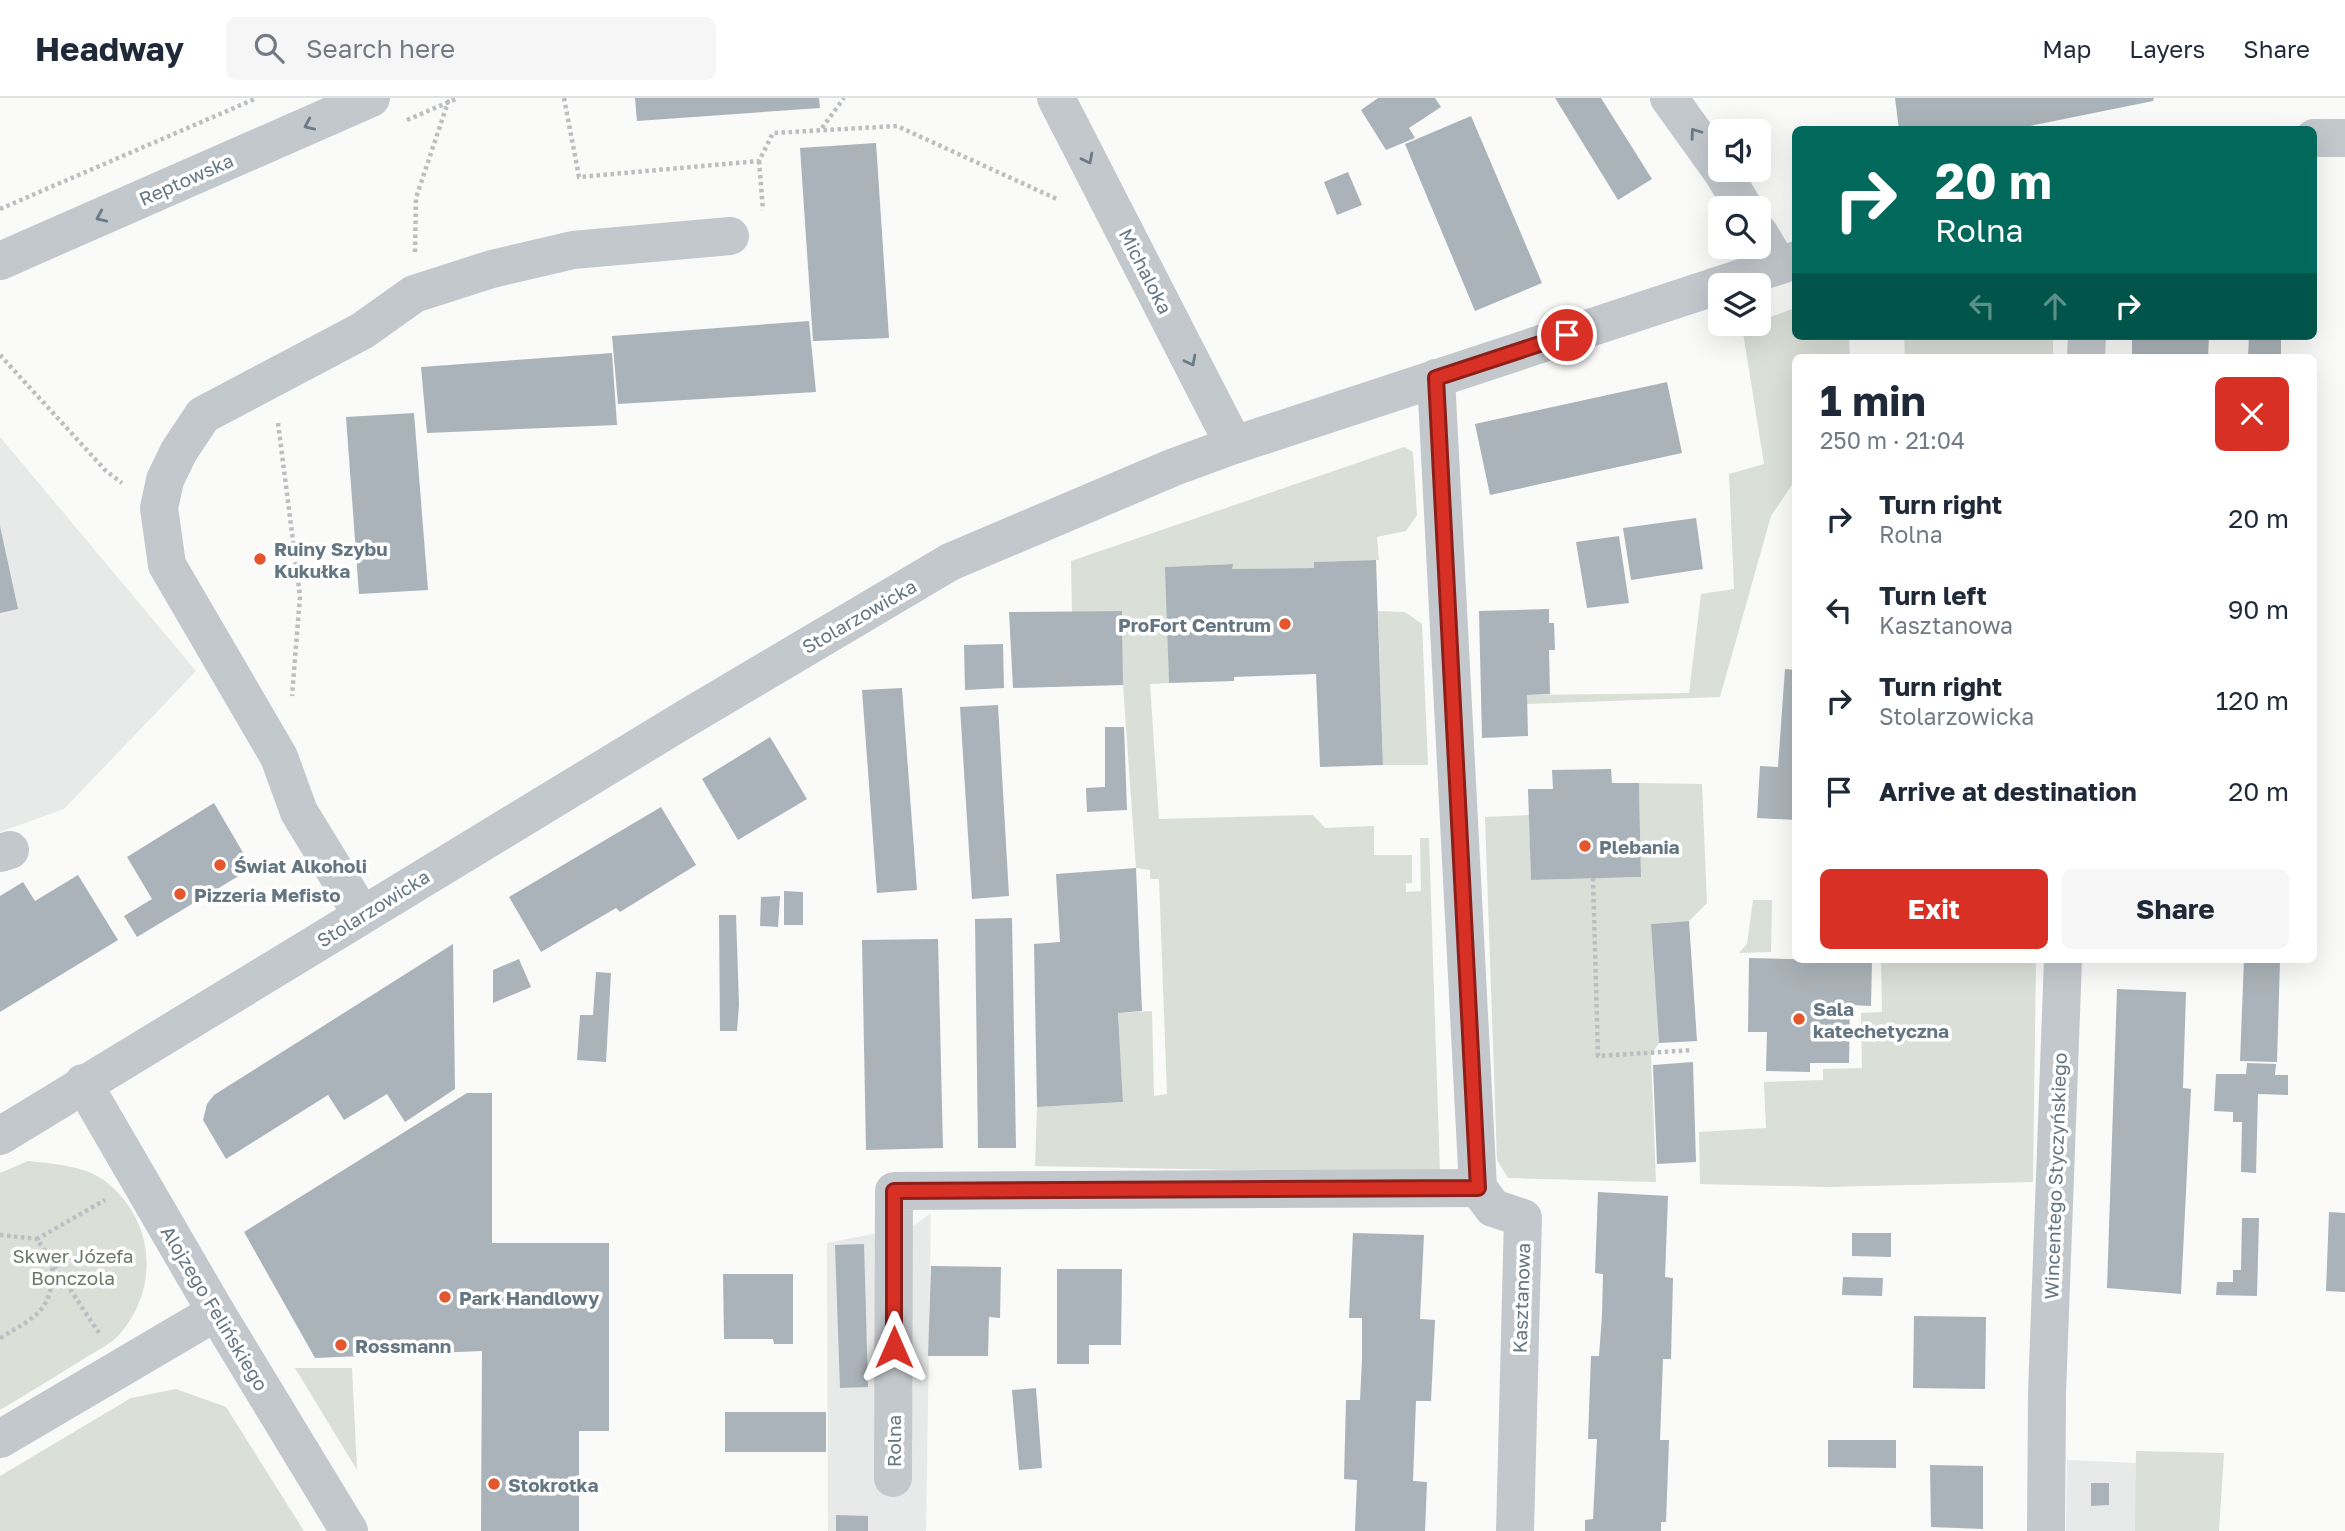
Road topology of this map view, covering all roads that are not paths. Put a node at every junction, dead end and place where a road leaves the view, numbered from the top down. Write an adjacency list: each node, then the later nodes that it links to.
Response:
1 (372, 98): 9 (street, Reptowska, one-way to 9)
2 (1056, 98): 12 (street, Michaloka, one-way to 12)
3 (1669, 98): 6 (street, one-way to 3)
4 (2317, 138): 5 (street)
5 (2345, 138)
6 (1708, 151)
7 (747, 229): 13 (street)
8 (1771, 245): 10 (street)
9 (0, 261)
10 (1787, 262): 11 (street, Stolarzowicka)
11 (1436, 378): 12 (street, Stolarzowicka); 17 (street)
12 (1234, 445): 13 (street, Stolarzowicka)
13 (362, 915): 15 (street, Stolarzowicka)
14 (2063, 963): 23 (street, Wincentego Styczyńskiego)
15 (83, 1083): 16 (street, Stolarzowicka); 18 (street, Alojzego Felińskiego)
16 (0, 1136)
17 (1478, 1188): 20 (street, Rolna); 22 (street, Kasztanowa)
18 (216, 1312): 19 (street); 21 (street, Alojzego Felińskiego)
19 (0, 1439)
20 (893, 1478)
21 (349, 1531)
22 (1515, 1531)
23 (2046, 1531)

